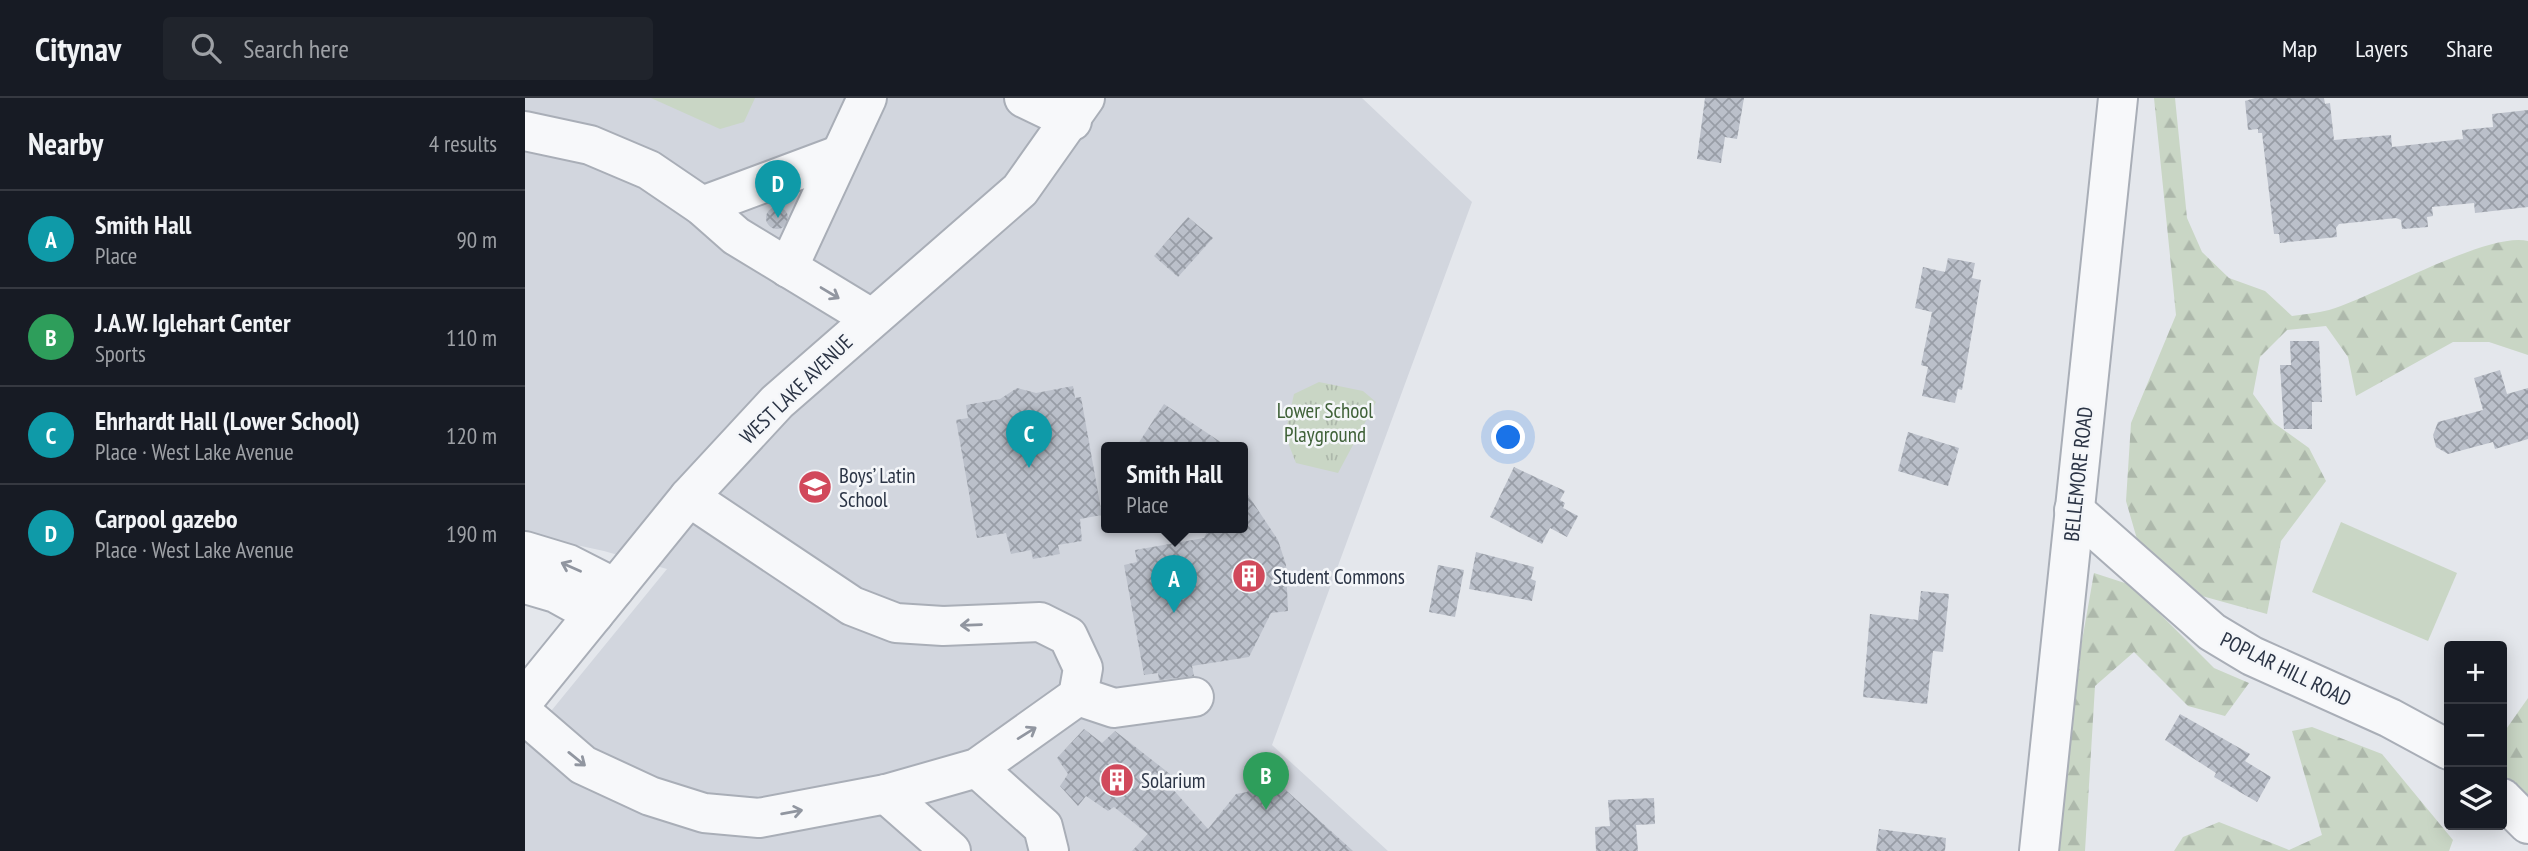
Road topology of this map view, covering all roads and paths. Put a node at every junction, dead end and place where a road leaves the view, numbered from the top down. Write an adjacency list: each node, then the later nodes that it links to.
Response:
1 (867, 98): 6 (street)
2 (1024, 98): 4 (street)
3 (2118, 98): 11 (street, BELLEMORE ROAD)
4 (1078, 109): 9 (street, WEST LAKE AVENUE)
5 (525, 131): 7 (street)
6 (839, 155): 7 (street); 8 (street)
7 (702, 206): 8 (street)
8 (788, 268): 9 (street, one-way to 9)
9 (871, 318): 10 (street, WEST LAKE AVENUE)
10 (689, 497): 14 (street, WEST LAKE AVENUE); 15 (street, one-way to 10)
11 (2074, 510): 19 (street, POPLAR HILL ROAD); 26 (street, BELLEMORE ROAD)
12 (525, 551): 14 (street, one-way to 12)
13 (525, 584): 14 (street)
14 (605, 601): 17 (street, WEST LAKE AVENUE)
15 (1079, 696): 16 (street); 20 (street, one-way to 15)
16 (1194, 697)
17 (525, 699)
18 (525, 715): 21 (street, one-way to 21)
19 (2444, 747)
20 (977, 768): 21 (street); 25 (street)
21 (886, 794): 24 (street)
22 (2507, 803): 23 (street)
23 (2528, 824)
24 (951, 851)
25 (1049, 851)
26 (2039, 851)

